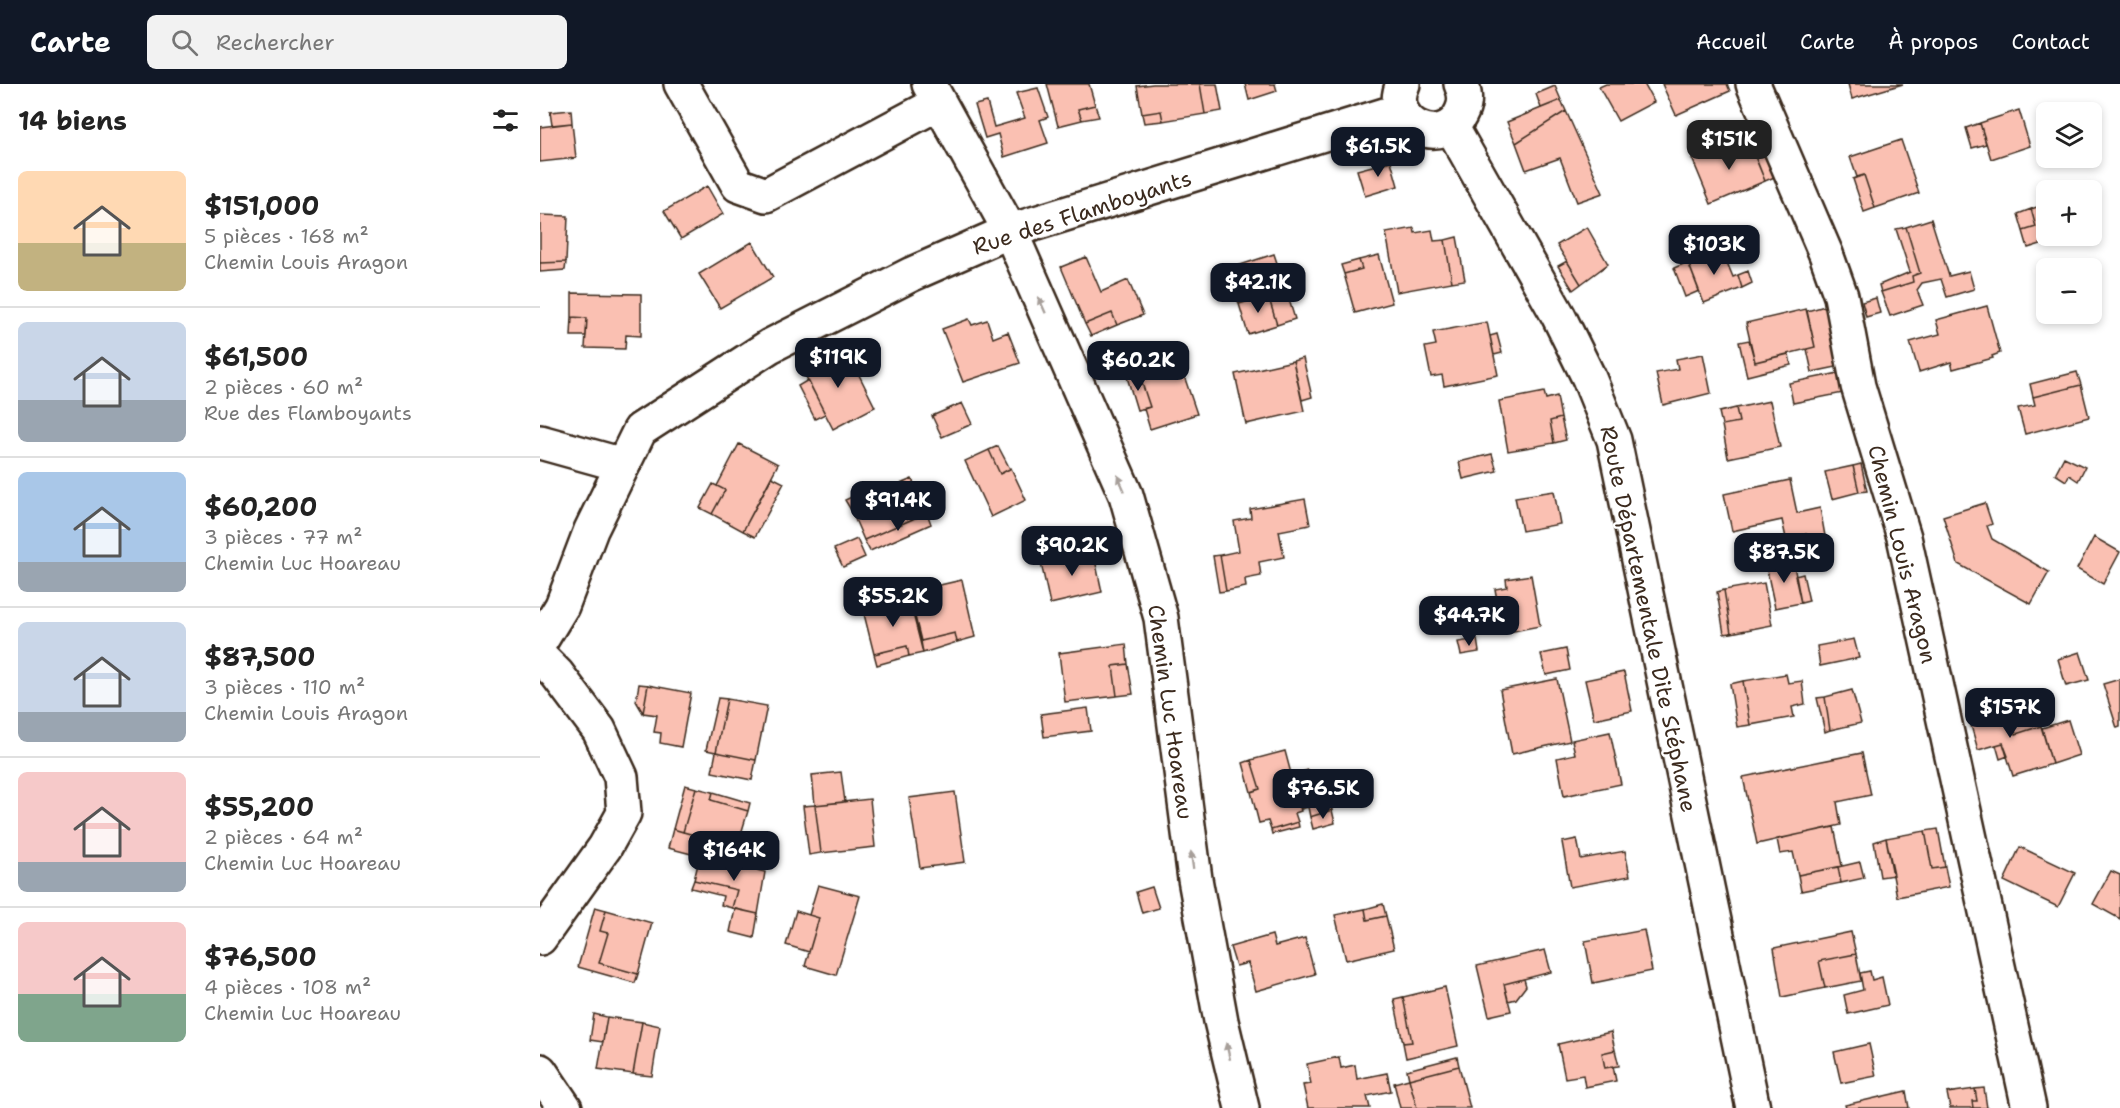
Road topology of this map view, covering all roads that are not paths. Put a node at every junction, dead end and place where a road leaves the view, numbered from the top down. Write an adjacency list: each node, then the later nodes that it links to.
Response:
1 (681, 84): 4 (street)
2 (1753, 84): 17 (street, Chemin Louis Aragon)
3 (1468, 86): 6 (street)
4 (934, 93): 7 (street, Chemin Luc Hoareau)
5 (1402, 97): 6 (street); 7 (street, Rue des Flamboyants)
6 (1451, 126): 16 (street, Route Départementale Dite Stéphane)
7 (1010, 231): 9 (street, Rue des Flamboyants); 15 (street, Chemin Luc Hoareau, one-way to 7)
8 (540, 442): 9 (street)
9 (623, 465): 10 (street, Rue des Flamboyants)
10 (540, 642)
11 (540, 657): 12 (street)
12 (540, 938)
13 (540, 1071): 14 (street)
14 (565, 1108)
15 (1242, 1108)
16 (1753, 1108)
17 (2029, 1108)

